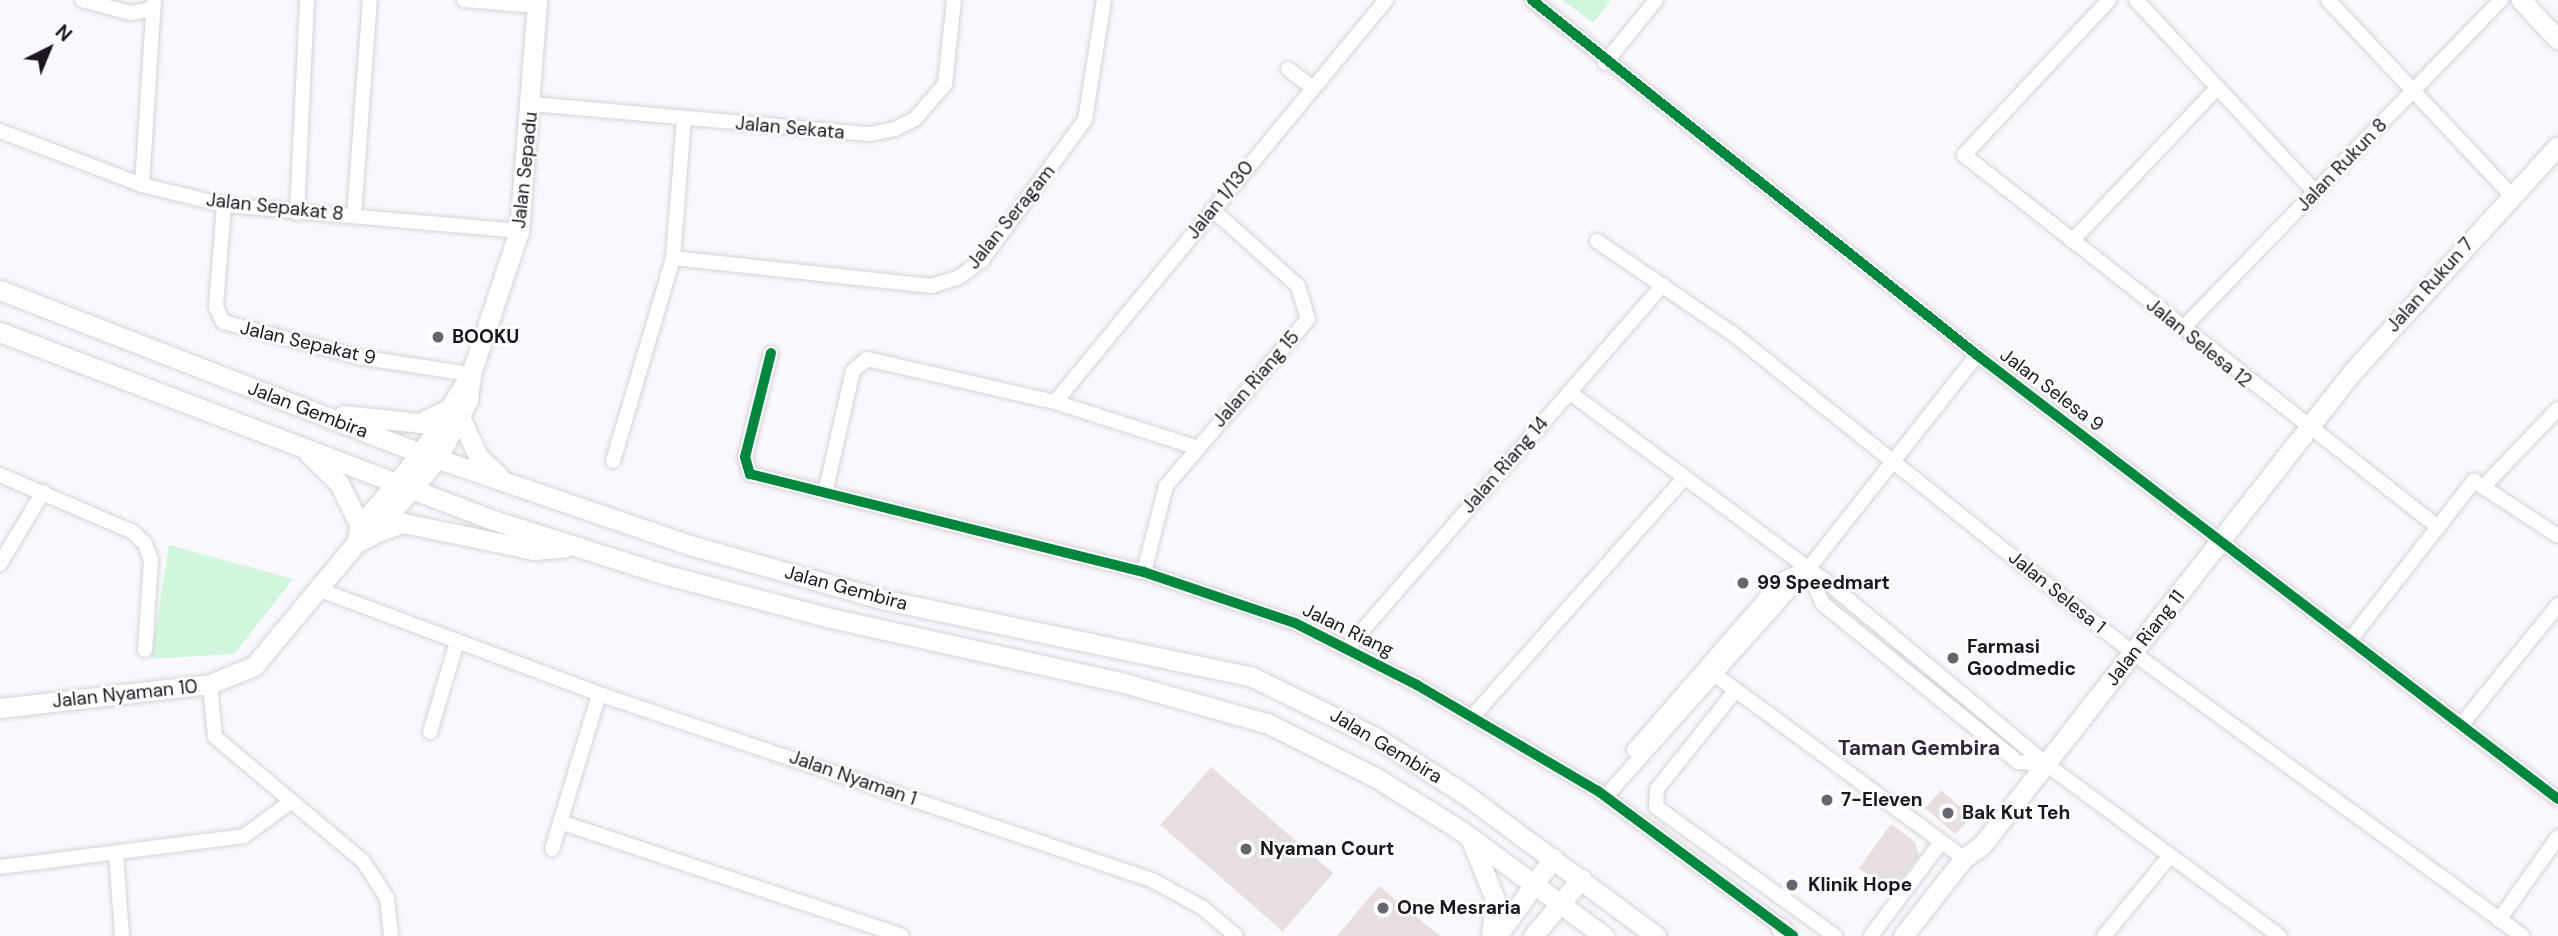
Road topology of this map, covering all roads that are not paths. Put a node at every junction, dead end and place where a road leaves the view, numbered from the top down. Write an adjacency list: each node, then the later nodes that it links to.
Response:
1 (82, 0): 16 (street)
2 (307, 0): 32 (street)
3 (370, 0): 33 (street)
4 (464, 0): 15 (street)
5 (954, 0): 24 (street, Jalan Sekata)
6 (1104, 0): 37 (street, Jalan Seragam)
7 (1386, 0): 20 (street, Jalan 1/130)
8 (1532, 0): 18 (street, Jalan Selesa 9)
9 (1656, 0): 18 (street)
10 (2109, 0): 36 (street, Jalan Selesa 12)
11 (2136, 0): 21 (street)
12 (2328, 0): 22 (street)
13 (2501, 0): 22 (street, Jalan Rukun 8)
14 (2525, 1): 17 (main road)
15 (537, 3): 23 (main road, Jalan Sepadu)
16 (154, 4): 27 (street)
17 (2558, 40)
18 (1605, 63): 43 (street, Jalan Selesa 9)
19 (1289, 69): 20 (street)
20 (1312, 87): 31 (street, Jalan 1/130)
21 (2218, 87): 28 (street); 36 (street)
22 (2413, 91): 28 (street, Jalan Rukun 8); 29 (street)
23 (532, 104): 24 (street, Jalan Sekata); 34 (main road, Jalan Sepadu)
24 (684, 119): 37 (street)
25 (0, 131): 27 (street, Jalan Sepakat 8)
26 (2558, 146): 29 (main road, Jalan Rukun 7)
27 (142, 185): 30 (street, Jalan Sepakat 8)
28 (2315, 192): 40 (street, Jalan Rukun 8)
29 (2511, 195): 50 (main road, Jalan Rukun 7)
30 (224, 205): 32 (street, Jalan Sepakat 8); 44 (street, Jalan Sepakat 9)
31 (1212, 209): 46 (street, Jalan 1/130); 52 (street, Jalan Riang 15)
32 (297, 213): 33 (street, Jalan Sepakat 8)
33 (354, 216): 34 (street, Jalan Sepakat 8)
34 (519, 231): 44 (main road, Jalan Sepadu)
35 (1597, 241): 38 (street, Jalan Selesa 1)
36 (2073, 241): 40 (street, Jalan Selesa 12)
37 (673, 258): 55 (street)
38 (1663, 285): 45 (street, Jalan Riang 14); 54 (street, Jalan Selesa 1)
39 (0, 290): 49 (main road, Jalan Gembira)
40 (2182, 329): 50 (street, Jalan Selesa 12)
41 (0, 332): 51 (main road, Jalan Gembira)
42 (771, 353): 62 (street, Jalan Riang)
43 (1978, 355): 54 (street); 66 (street, Jalan Selesa 9)
44 (471, 374): 48 (main road, Jalan Sepadu)
45 (1569, 392): 57 (street); 75 (street, Jalan Riang 14)
46 (1055, 402): 52 (street); 62 (street)
47 (2558, 409): 59 (street)
48 (454, 413): 49 (main road); 53 (main road, Jalan Sepadu); 58 (main road)
49 (324, 415): 53 (main road, Jalan Gembira)
50 (2309, 430): 63 (street, Jalan Selesa 12); 66 (main road, Jalan Riang 11)
51 (303, 448): 60 (main road, Jalan Gembira); 64 (main road)
52 (1198, 448): 70 (street, Jalan Riang 15)
53 (429, 456): 58 (main road, Jalan Gembira); 60 (main road, Jalan Sepadu)
54 (1894, 460): 69 (street); 77 (street, Jalan Selesa 1)
55 (613, 461)
56 (0, 475): 61 (street)
57 (1685, 477): 69 (street); 83 (street)
58 (506, 482): 98 (main road, Jalan Gembira)
59 (2480, 483): 63 (street); 65 (street)
60 (405, 485): 64 (main road, Jalan Nyaman 10); 67 (main road, Jalan Gembira)
61 (43, 492): 68 (street); 76 (street)
62 (825, 493): 70 (street, Jalan Riang)
63 (2438, 527): 73 (street)
64 (362, 535): 67 (main road); 71 (main road, Jalan Nyaman 10)
65 (2558, 536)
66 (2222, 541): 73 (street, Jalan Selesa 9); 77 (main road, Jalan Riang 11)
67 (573, 546): 91 (main road, Jalan Gembira)
68 (0, 564)
69 (1808, 569): 78 (street); 86 (street); 87 (street)
70 (1144, 572): 75 (street, Jalan Riang)
71 (320, 590): 74 (street, Jalan Nyaman 1); 79 (main road, Jalan Nyaman 10)
72 (2558, 605): 84 (street)
73 (2350, 640): 84 (street, Jalan Selesa 9)
74 (457, 642): 81 (street, Jalan Nyaman 1); 85 (street)
75 (1348, 647): 83 (street, Jalan Riang)
76 (145, 650)
77 (2133, 653): 86 (main road, Jalan Riang 11); 104 (street, Jalan Selesa 1)
78 (1714, 674): 80 (street); 87 (street)
79 (210, 684): 82 (main road, Jalan Nyaman 10); 89 (street)
80 (1736, 690): 93 (street); 115 (street)
81 (599, 694): 90 (street); 109 (street, Jalan Nyaman 1)
82 (0, 708)
83 (1473, 716): 87 (street, Jalan Riang)
84 (2462, 724): 88 (street, Jalan Selesa 9)
85 (430, 732)
86 (2046, 764): 94 (main road, Jalan Riang 11); 97 (street)
87 (1602, 794): 105 (street, Jalan Riang)
88 (2558, 799)
89 (292, 801): 96 (street); 107 (street)
90 (560, 822): 95 (street); 108 (street)
91 (1470, 837): 102 (main road, Jalan Gembira); 110 (main road)
92 (2558, 838): 104 (street)
93 (1941, 842): 99 (street); 116 (street)
94 (1982, 845): 99 (main road, Jalan Riang 11); 118 (main road, Jalan Riang 11)
95 (552, 849)
96 (116, 854): 100 (street); 106 (street)
97 (2170, 856): 119 (street); 120 (street)
98 (1553, 858): 101 (main road, Jalan Gembira); 102 (main road)
99 (1964, 858): 117 (main road, Jalan Riang 11)
100 (0, 867)
101 (1580, 879): 103 (main road); 114 (main road, Jalan Gembira)
102 (1537, 883): 103 (main road, Jalan Gembira); 111 (main road)
103 (1562, 904): 112 (main road); 113 (main road, Jalan Gembira)
104 (2499, 920): 121 (street, Jalan Selesa 1)
105 (1786, 933)
106 (122, 936)
107 (391, 936)
108 (902, 936)
109 (1236, 936)
110 (1491, 936)
111 (1497, 936)
112 (1533, 936)
113 (1604, 936)
114 (1656, 936)
115 (1835, 936)
116 (1871, 936)
117 (1902, 936)
118 (1917, 936)
119 (2104, 936)
120 (2279, 936)
121 (2522, 936)

